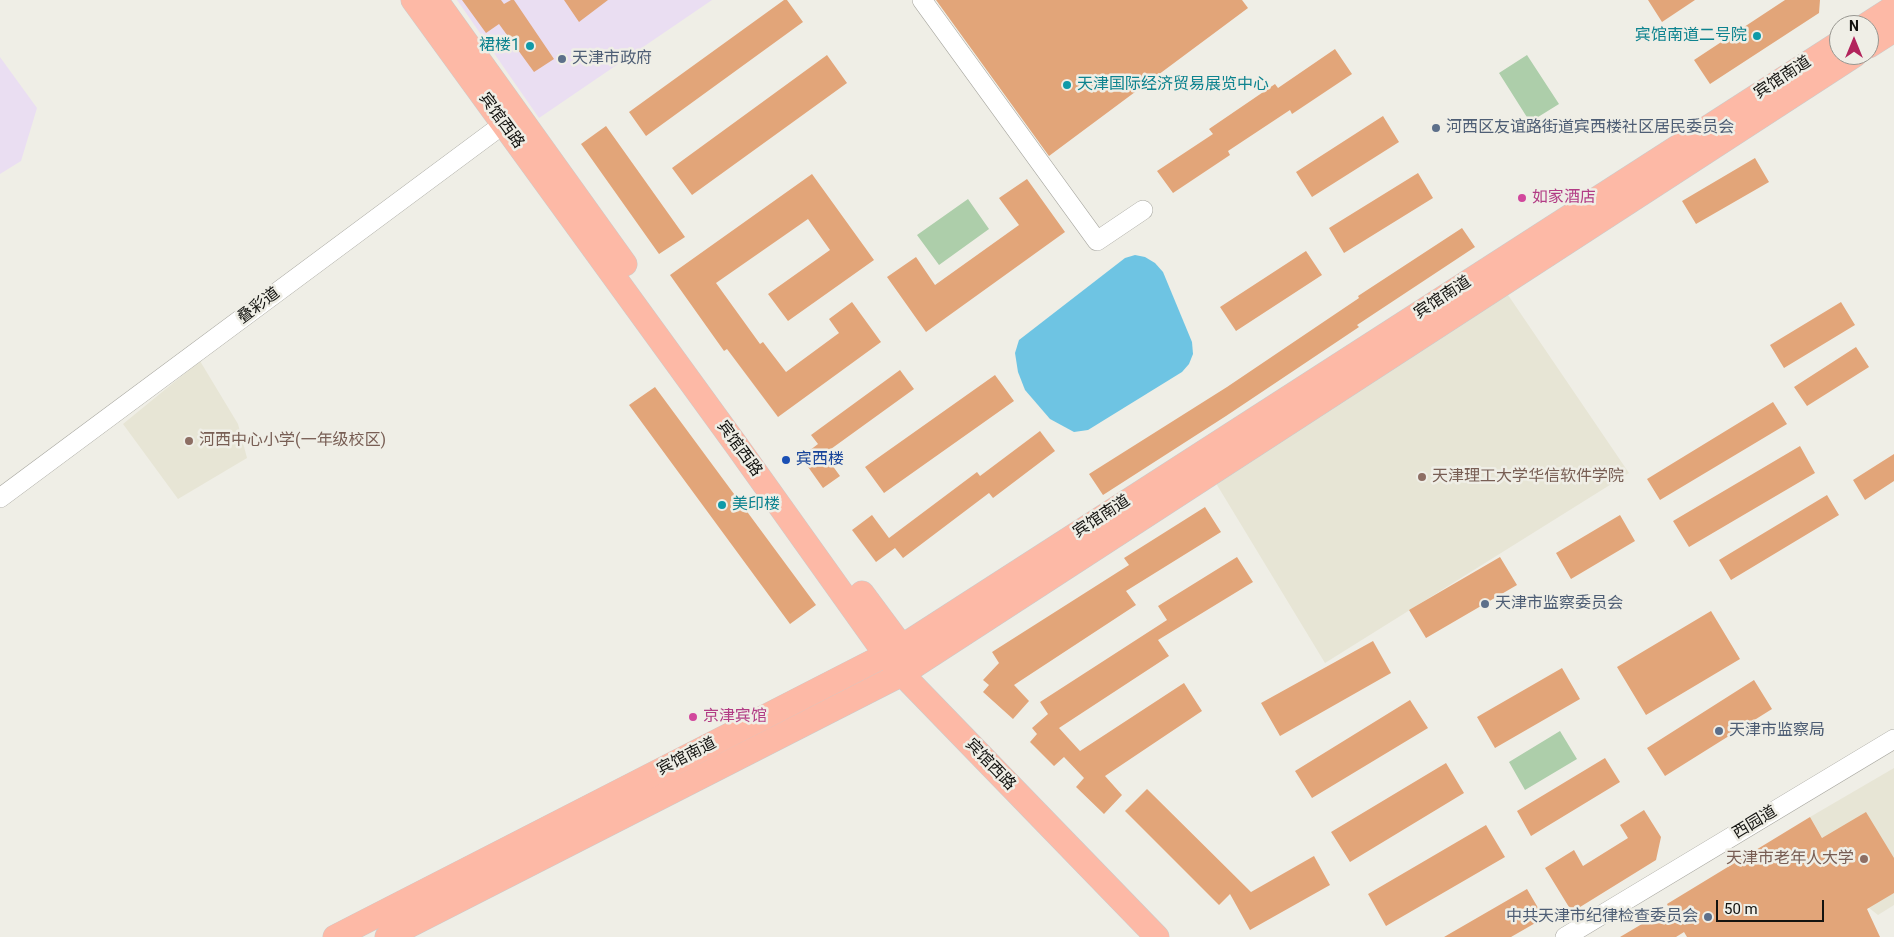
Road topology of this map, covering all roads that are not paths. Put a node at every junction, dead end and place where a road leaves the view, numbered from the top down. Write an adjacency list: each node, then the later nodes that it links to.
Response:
1 (413, 0): 10 (main road, 宾馆西路)
2 (436, 0): 10 (main road, 宾馆西路)
3 (922, 0): 11 (street)
4 (1894, 7): 5 (main road)
5 (1879, 17)
6 (1894, 30): 7 (main road)
7 (1879, 40)
8 (1829, 49): 13 (main road, 宾馆南道)
9 (1841, 65): 14 (main road, 宾馆南道)
10 (510, 119): 12 (street, 叠彩道); 13 (main road, 宾馆西路)
11 (1143, 210)
12 (0, 498)
13 (894, 651): 14 (main road, 宾馆西路); 17 (main road, 宾馆南道)
14 (909, 669): 18 (main road, 宾馆南道); 19 (main road, 宾馆西路); 20 (main road, 宾馆西路)
15 (1894, 739): 21 (street, 西园道)
16 (1894, 754): 22 (street, 西园道)
17 (334, 937)
18 (387, 937)
19 (1157, 937)
20 (1176, 937)
21 (1565, 937)
22 (1589, 937)

